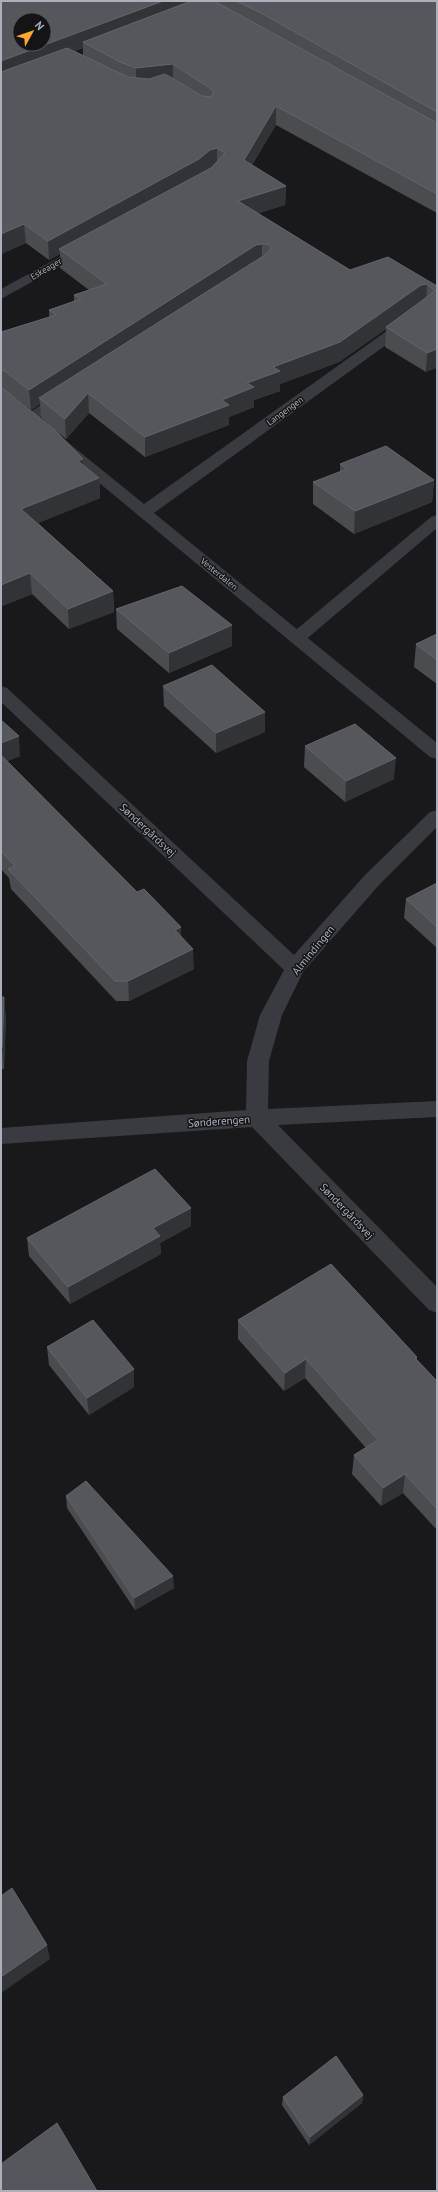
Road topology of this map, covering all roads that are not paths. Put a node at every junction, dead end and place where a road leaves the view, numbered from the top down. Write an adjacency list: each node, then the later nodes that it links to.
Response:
1 (96, 241): 2 (street, Eskeager)
2 (1, 295)
3 (419, 314): 5 (street, Langengen)
4 (76, 388): 5 (street, Vesterdalen)
5 (144, 512): 7 (street, Vesterdalen)
6 (437, 520): 7 (street)
7 (298, 638): 9 (street, Vesterdalen)
8 (1, 692): 11 (street, Søndergårdsvej)
9 (437, 753)
10 (437, 816): 11 (street, Almindingen)
11 (295, 968): 13 (street, Almindingen)
12 (437, 1109): 13 (street, Sønderengen)
13 (257, 1118): 14 (street, Sønderengen); 15 (street, Søndergårdsvej)
14 (1, 1136)
15 (437, 1303)

